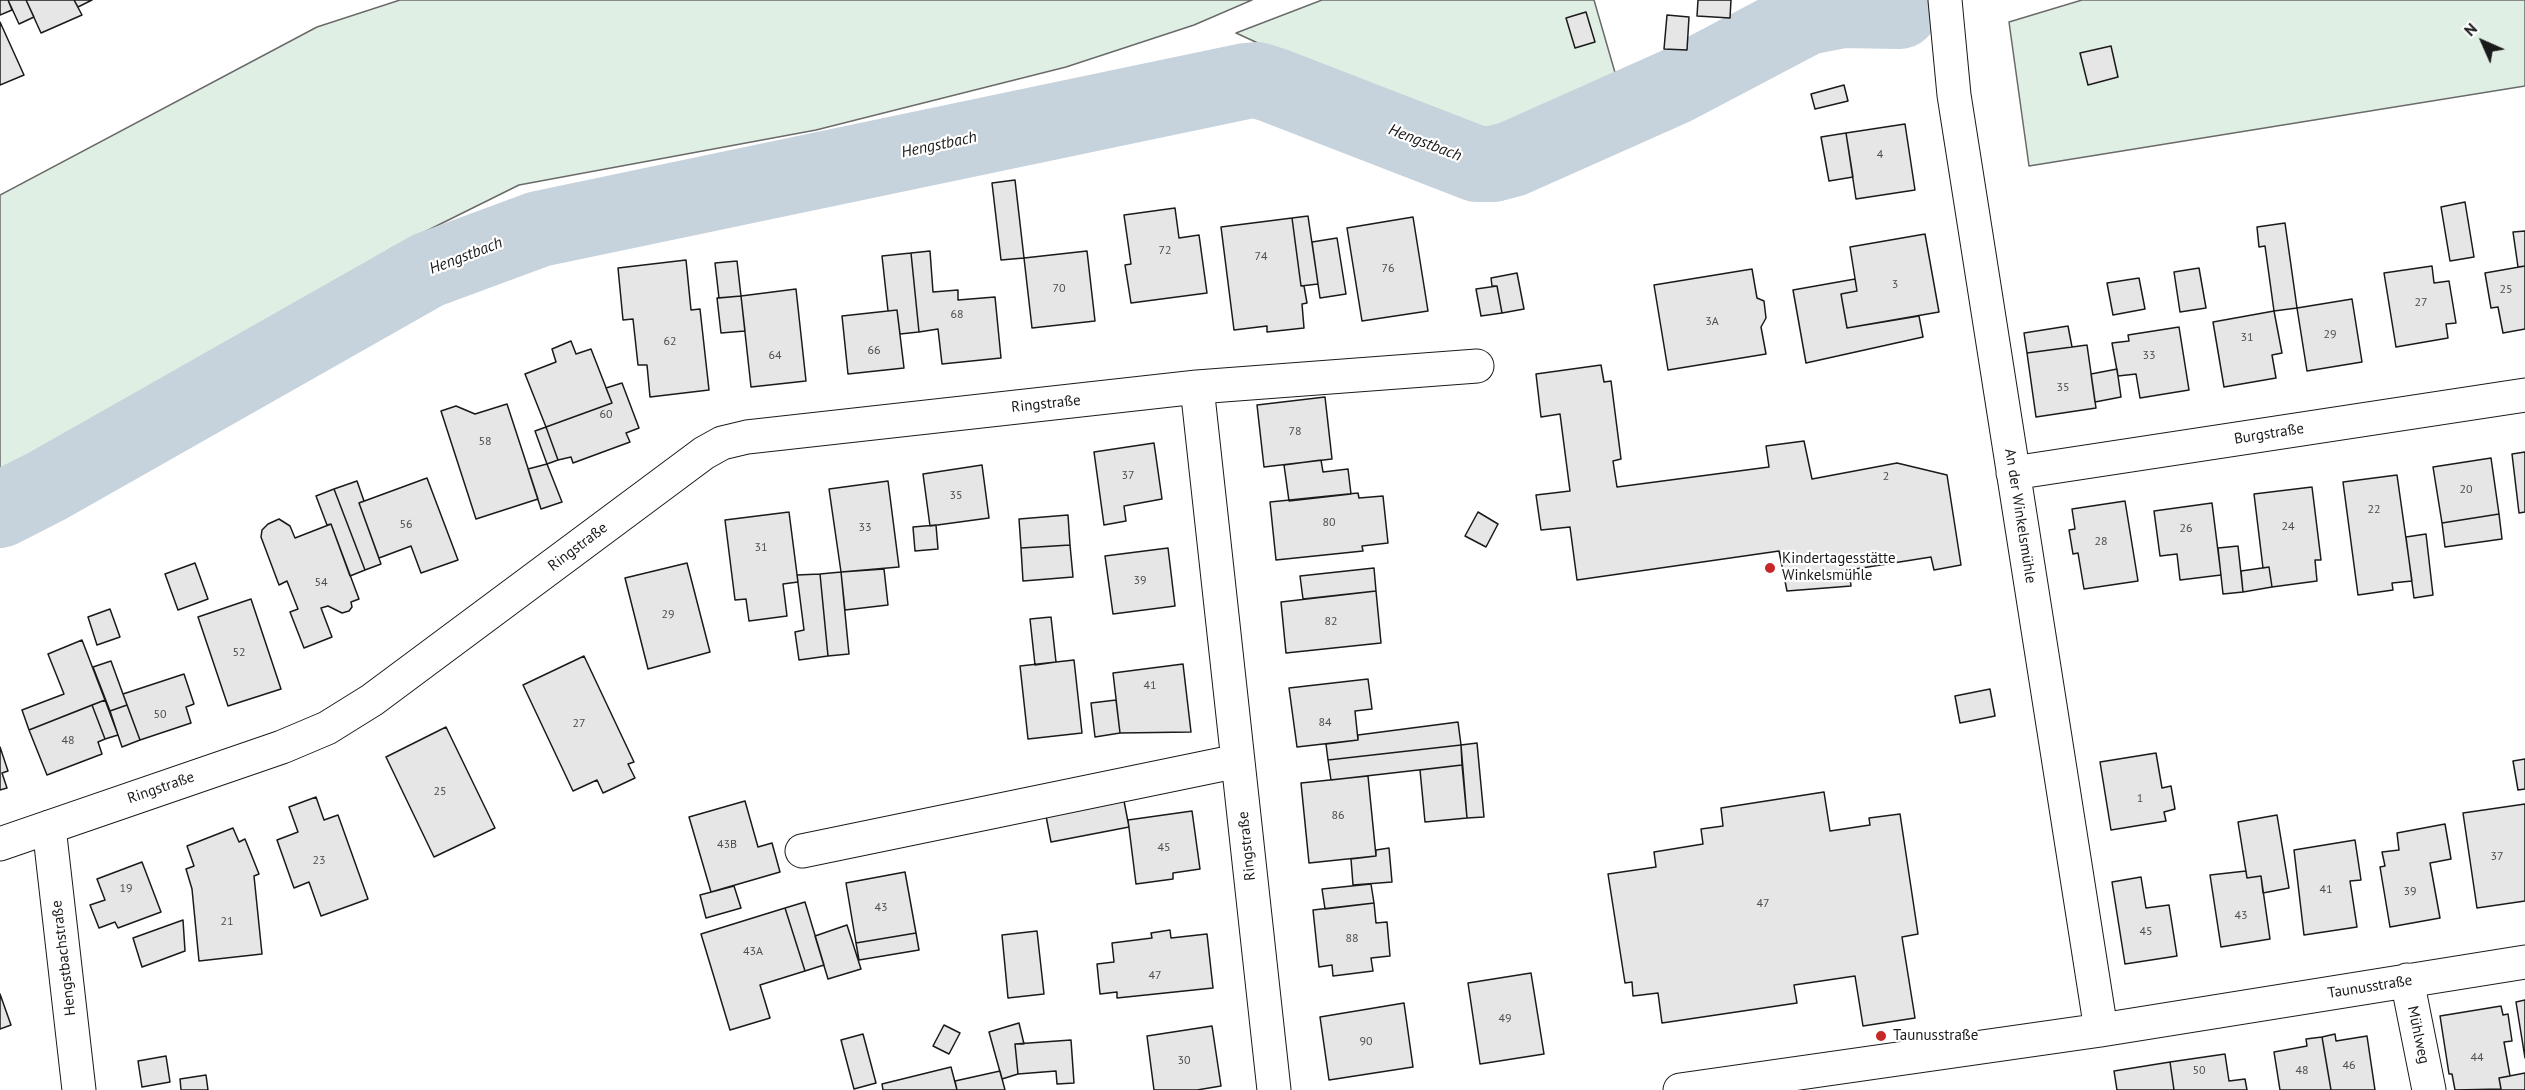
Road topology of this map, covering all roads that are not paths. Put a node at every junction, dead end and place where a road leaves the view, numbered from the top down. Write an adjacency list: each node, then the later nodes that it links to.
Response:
1 (1945, 0): 5 (street, An der Winkelsmühle)
2 (1477, 366): 3 (street, Ringstraße)
3 (1197, 387): 6 (street, Ringstraße); 7 (street, Ringstraße)
4 (2525, 395): 5 (street, Burgstraße)
5 (2013, 473): 12 (street, An der Winkelsmühle)
6 (1238, 761): 9 (street); 14 (street, Ringstraße)
7 (49, 826): 8 (street, Ringstraße); 13 (street, Hengstbachstraße)
8 (0, 844)
9 (802, 851)
10 (2525, 962): 11 (street, Taunusstraße)
11 (2407, 980): 12 (street, Taunusstraße); 16 (street, Mühlweg)
12 (2101, 1030): 15 (street, Taunusstraße)
13 (79, 1090)
14 (1274, 1090)
15 (1680, 1090)
16 (2429, 1090)

